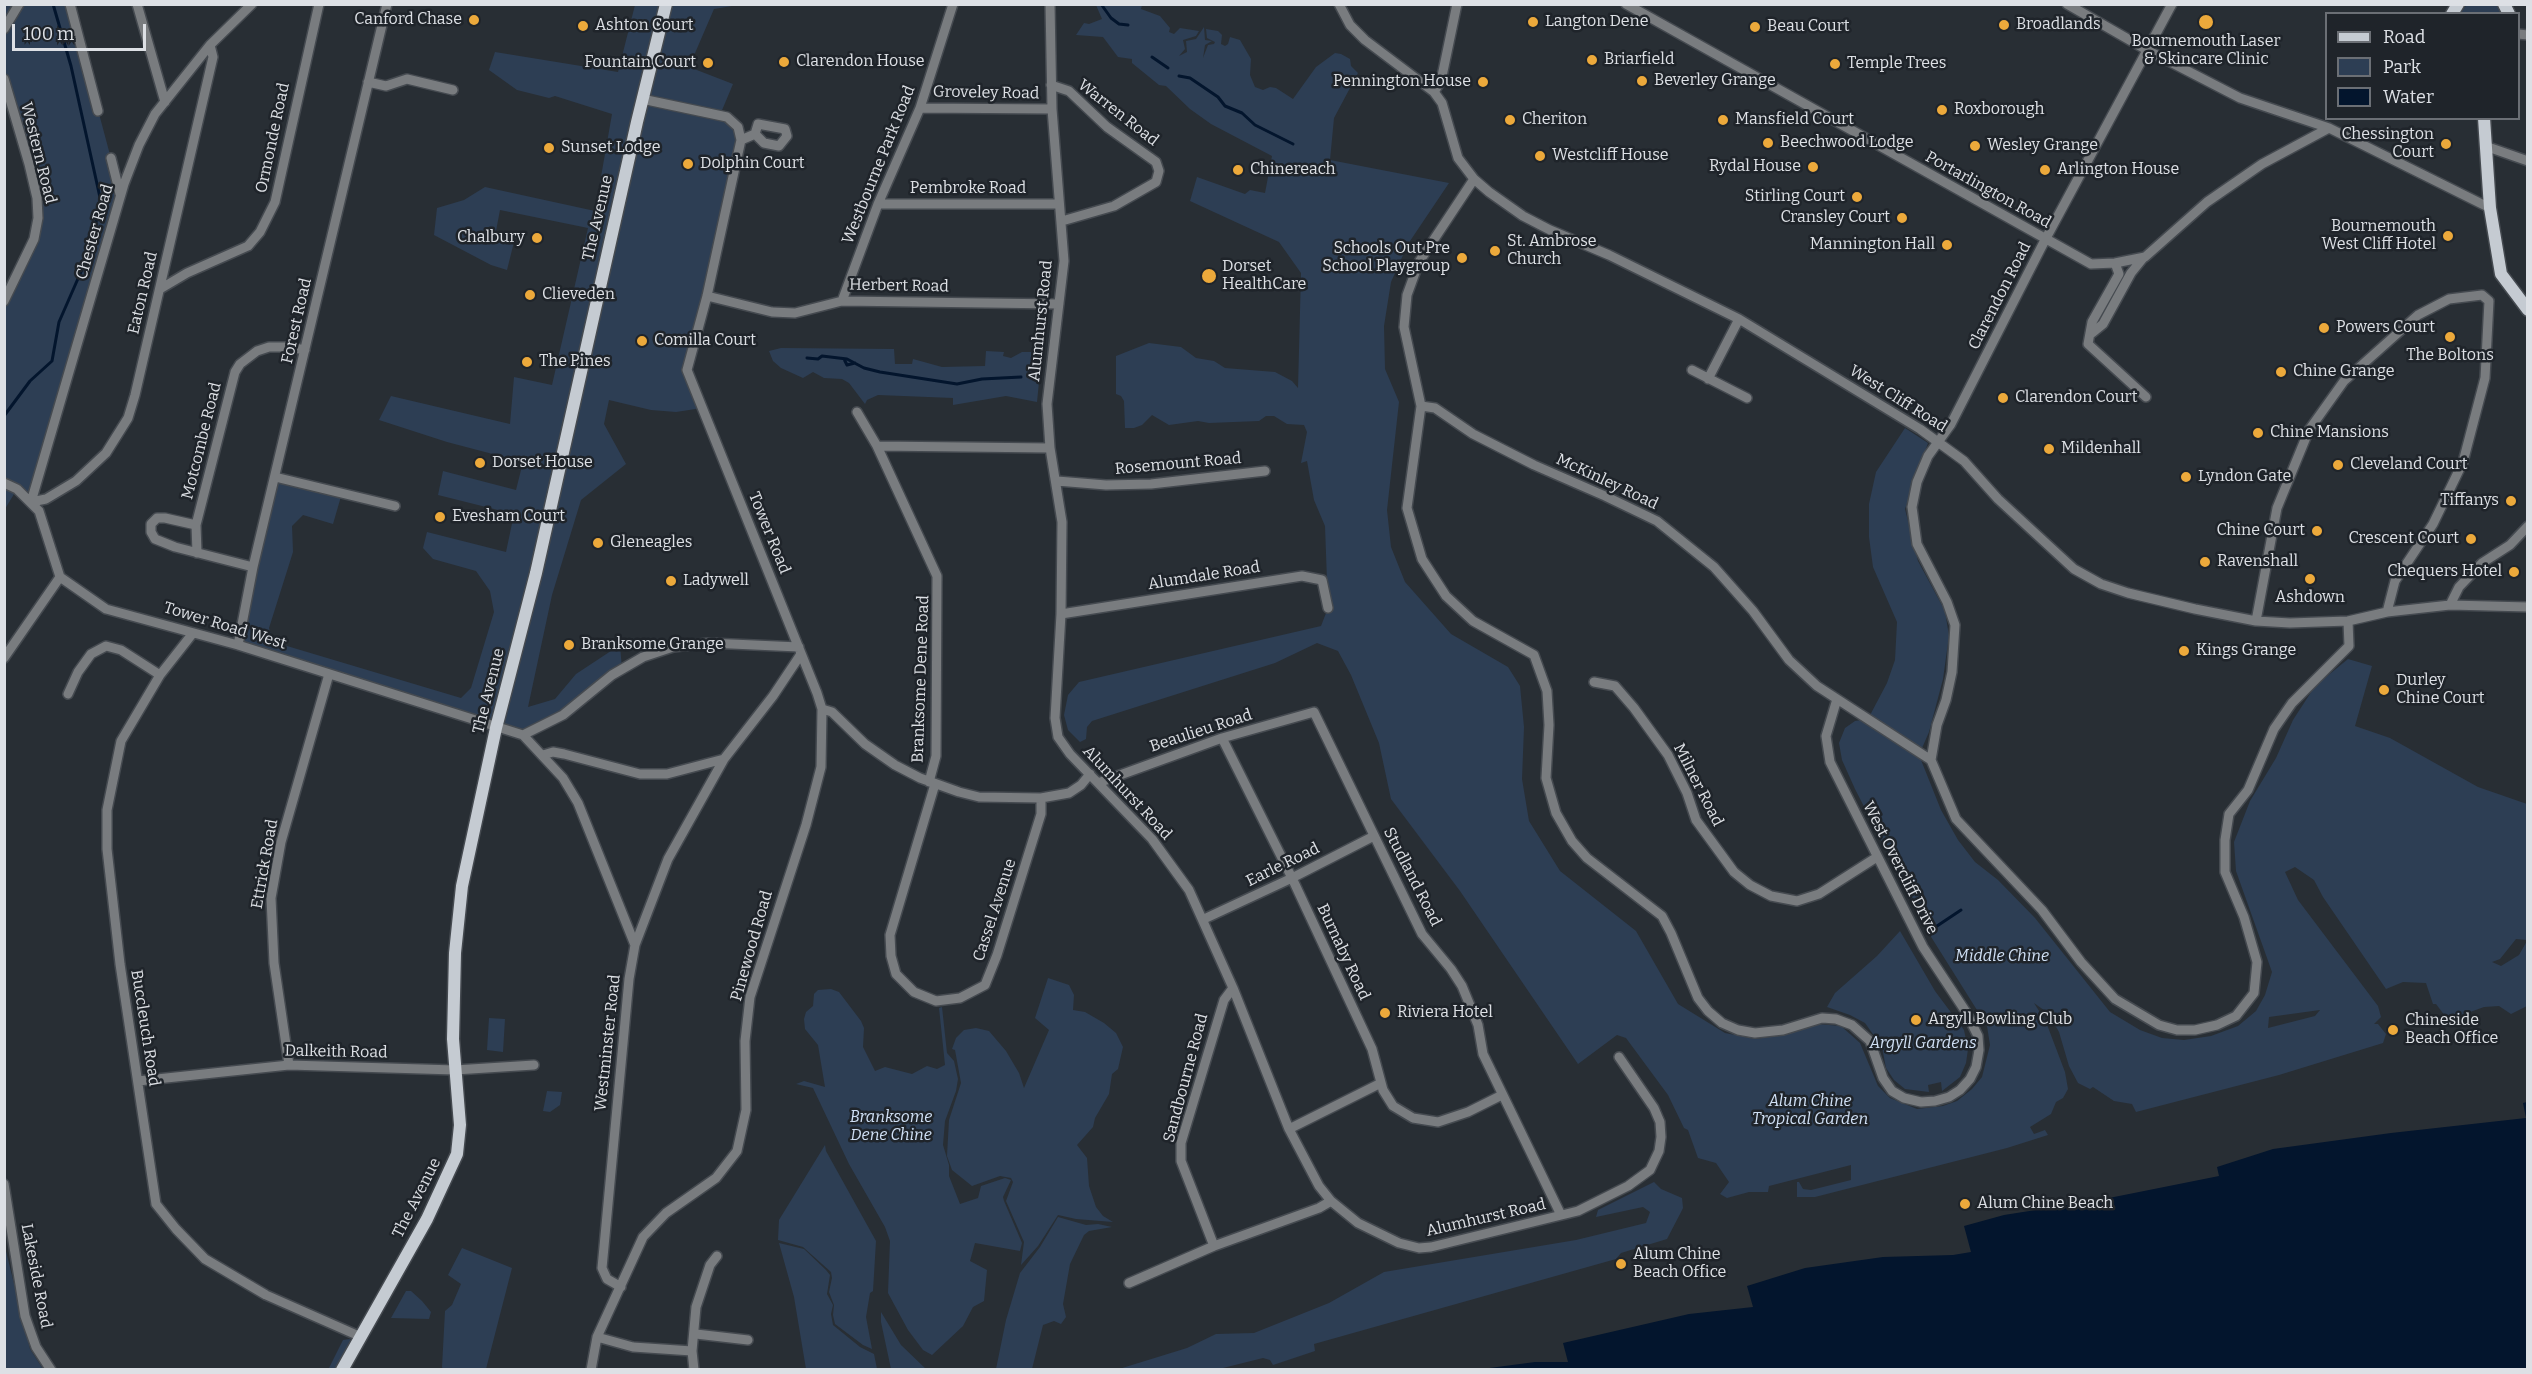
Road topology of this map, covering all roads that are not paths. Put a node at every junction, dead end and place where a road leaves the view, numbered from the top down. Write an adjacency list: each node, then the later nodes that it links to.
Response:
1 (19, 4): 15 (street)
2 (70, 4): 27 (street)
3 (137, 4): 24 (street)
4 (252, 4): 16 (street, Chester Road)
5 (318, 4): 44 (street, Ormonde Road)
6 (387, 4): 19 (street, Forest Road)
7 (666, 4): 23 (main road, The Avenue)
8 (953, 4): 25 (street, Westbourne Park Road)
9 (1050, 4): 20 (street, Alumhurst Road)
10 (1339, 4): 22 (street, West Cliff Road)
11 (1457, 4): 22 (street)
12 (1626, 4): 41 (street, Portarlington Road)
13 (2067, 4): 17 (street)
14 (2172, 4): 17 (street, Clarendon Road)
15 (4, 29)
16 (210, 45): 24 (street, Chester Road); 44 (street, Eaton Road)
17 (2147, 51): 29 (street); 41 (street, Clarendon Road)
18 (4, 79): 46 (street, Western Road)
19 (368, 82): 21 (street); 52 (street, Forest Road)
20 (1051, 86): 26 (street, Alumhurst Road); 40 (street, Warren Road)
21 (453, 90)
22 (1434, 92): 35 (street, West Cliff Road)
23 (642, 99): 31 (street); 91 (main road, The Avenue)
24 (165, 102): 36 (street, Chester Road)
25 (920, 108): 26 (street, Groveley Road); 37 (street, Westbourne Park Road)
26 (1052, 109): 38 (street, Alumhurst Road)
27 (98, 111)
28 (2484, 120): 32 (main road)
29 (2329, 128): 39 (street); 42 (street)
30 (755, 134): 31 (street)
31 (741, 140): 45 (street, Tower Road)
32 (2488, 147): 34 (street); 39 (main road)
33 (111, 158): 36 (street)
34 (2528, 161)
35 (1474, 179): 50 (street, West Cliff Road); 57 (street, West Overcliff Drive)
36 (121, 196): 66 (street, Chester Road)
37 (878, 204): 38 (street, Pembroke Road); 47 (street, Westbourne Park Road)
38 (1059, 204): 40 (street, Alumhurst Road)
39 (2490, 208): 49 (main road)
40 (1062, 220): 48 (street, Alumhurst Road)
41 (2045, 240): 43 (street, Portarlington Road); 59 (street, Clarendon Road)
42 (2145, 257): 43 (street, Portarlington Road); 51 (street)
43 (2115, 263): 51 (street)
44 (160, 289): 66 (street, Eaton Road)
45 (707, 296): 47 (street, Herbert Road); 82 (street, Tower Road)
46 (4, 301)
47 (842, 301): 48 (street, Herbert Road)
48 (1059, 304): 61 (street, Alumhurst Road)
49 (2528, 310)
50 (1739, 319): 54 (street); 59 (street, West Cliff Road)
51 (2092, 333): 55 (street)
52 (305, 350): 63 (street, Forest Road); 68 (street, Motcombe Road)
53 (1692, 370): 54 (street)
54 (1708, 379): 56 (street)
55 (2146, 397)
56 (1746, 398)
57 (1421, 406): 88 (street, McKinley Road); 102 (street, West Overcliff Drive)
58 (858, 412): 60 (street, Branksome Dene Road)
59 (1938, 441): 78 (street, West Cliff Road); 96 (street)
60 (877, 446): 61 (street); 98 (street, Branksome Dene Road)
61 (1050, 448): 64 (street, Alumhurst Road)
62 (1265, 471): 64 (street, Rosemount Road)
63 (275, 477): 67 (street); 71 (street, Forest Road)
64 (1057, 481): 77 (street, Alumhurst Road)
65 (4, 483): 66 (street)
66 (31, 502): 72 (street)
67 (395, 506)
68 (196, 525): 70 (street, Motcombe Road); 70 (street, Motcombe Road)
69 (2528, 526): 73 (street)
70 (197, 553): 71 (street, Motcombe Road)
71 (253, 567): 81 (street, Forest Road)
72 (60, 577): 80 (street, Tower Road West); 83 (street)
73 (2450, 605): 74 (street, West Cliff Road); 76 (street, West Cliff Road)
74 (2528, 607)
75 (1328, 608): 77 (street, Alumdale Road)
76 (2387, 612): 78 (street); 79 (street, West Cliff Road)
77 (1061, 614): 97 (street, Alumhurst Road)
78 (2256, 621): 79 (street, West Cliff Road)
79 (2348, 621): 96 (street)
80 (193, 633): 81 (street, Tower Road West); 85 (street, Buccleuch Road)
81 (238, 645): 84 (street, Tower Road West)
82 (800, 651): 89 (street, Pinewood Road); 92 (street); 95 (street)
83 (4, 658)
84 (329, 674): 91 (street, Tower Road West); 108 (street, Ettrick Road)
85 (160, 675): 87 (street); 111 (street, Buccleuch Road)
86 (1594, 681): 102 (street, Milner Road)
87 (68, 694)
88 (1837, 699): 96 (street, McKinley Road); 102 (street, West Overcliff Drive)
89 (822, 709): 98 (street); 121 (street, Pinewood Road)
90 (1314, 712): 93 (street, Beaulieu Road); 101 (street, Studland Road)
91 (496, 728): 92 (street, Tower Road West); 110 (main road, The Avenue)
92 (523, 735): 94 (street)
93 (1222, 738): 99 (street, Beaulieu Road); 103 (street, Burnaby Road)
94 (543, 755): 95 (street); 105 (street)
95 (724, 759): 105 (street)
96 (1931, 760)
97 (1090, 774): 99 (street, Alumhurst Road); 100 (street)
98 (932, 783): 100 (street); 100 (street, Cassel Avenue)
99 (1098, 783): 104 (street, Alumhurst Road)
100 (1041, 798)
101 (1374, 836): 103 (street, Earle Road); 113 (street, Studland Road)
102 (1877, 857)
103 (1292, 879): 104 (street, Earle Road); 112 (street, Burnaby Road)
104 (1204, 919): 106 (street, Alumhurst Road)
105 (635, 945): 121 (street, Westminster Road)
106 (1233, 988): 114 (street, Alumhurst Road); 118 (street, Sandbourne Road)
107 (1619, 1057): 117 (street, Alumhurst Road)
108 (289, 1065): 110 (street, Dalkeith Road); 111 (street, Dalkeith Road)
109 (534, 1065): 110 (street, Dalkeith Road)
110 (454, 1070): 123 (main road, The Avenue)
111 (138, 1081): 123 (street, Buccleuch Road)
112 (1381, 1083): 113 (street, Burnaby Road); 114 (street)
113 (1502, 1095): 117 (street, Studland Road)
114 (1289, 1129): 116 (street, Alumhurst Road)
115 (4, 1184): 127 (street, Lakeside Road)
116 (1331, 1201): 117 (street, Alumhurst Road); 118 (street)
117 (1561, 1215)
118 (1214, 1246): 120 (street)
119 (717, 1256): 122 (street)
120 (1129, 1283)
121 (621, 1287): 124 (street)
122 (696, 1334): 125 (street); 126 (street)
123 (359, 1336): 128 (main road, The Avenue)
124 (597, 1337): 126 (street); 129 (street)
125 (748, 1340)
126 (692, 1351): 130 (street)
127 (51, 1370)
128 (342, 1370)
129 (591, 1370)
130 (694, 1370)

